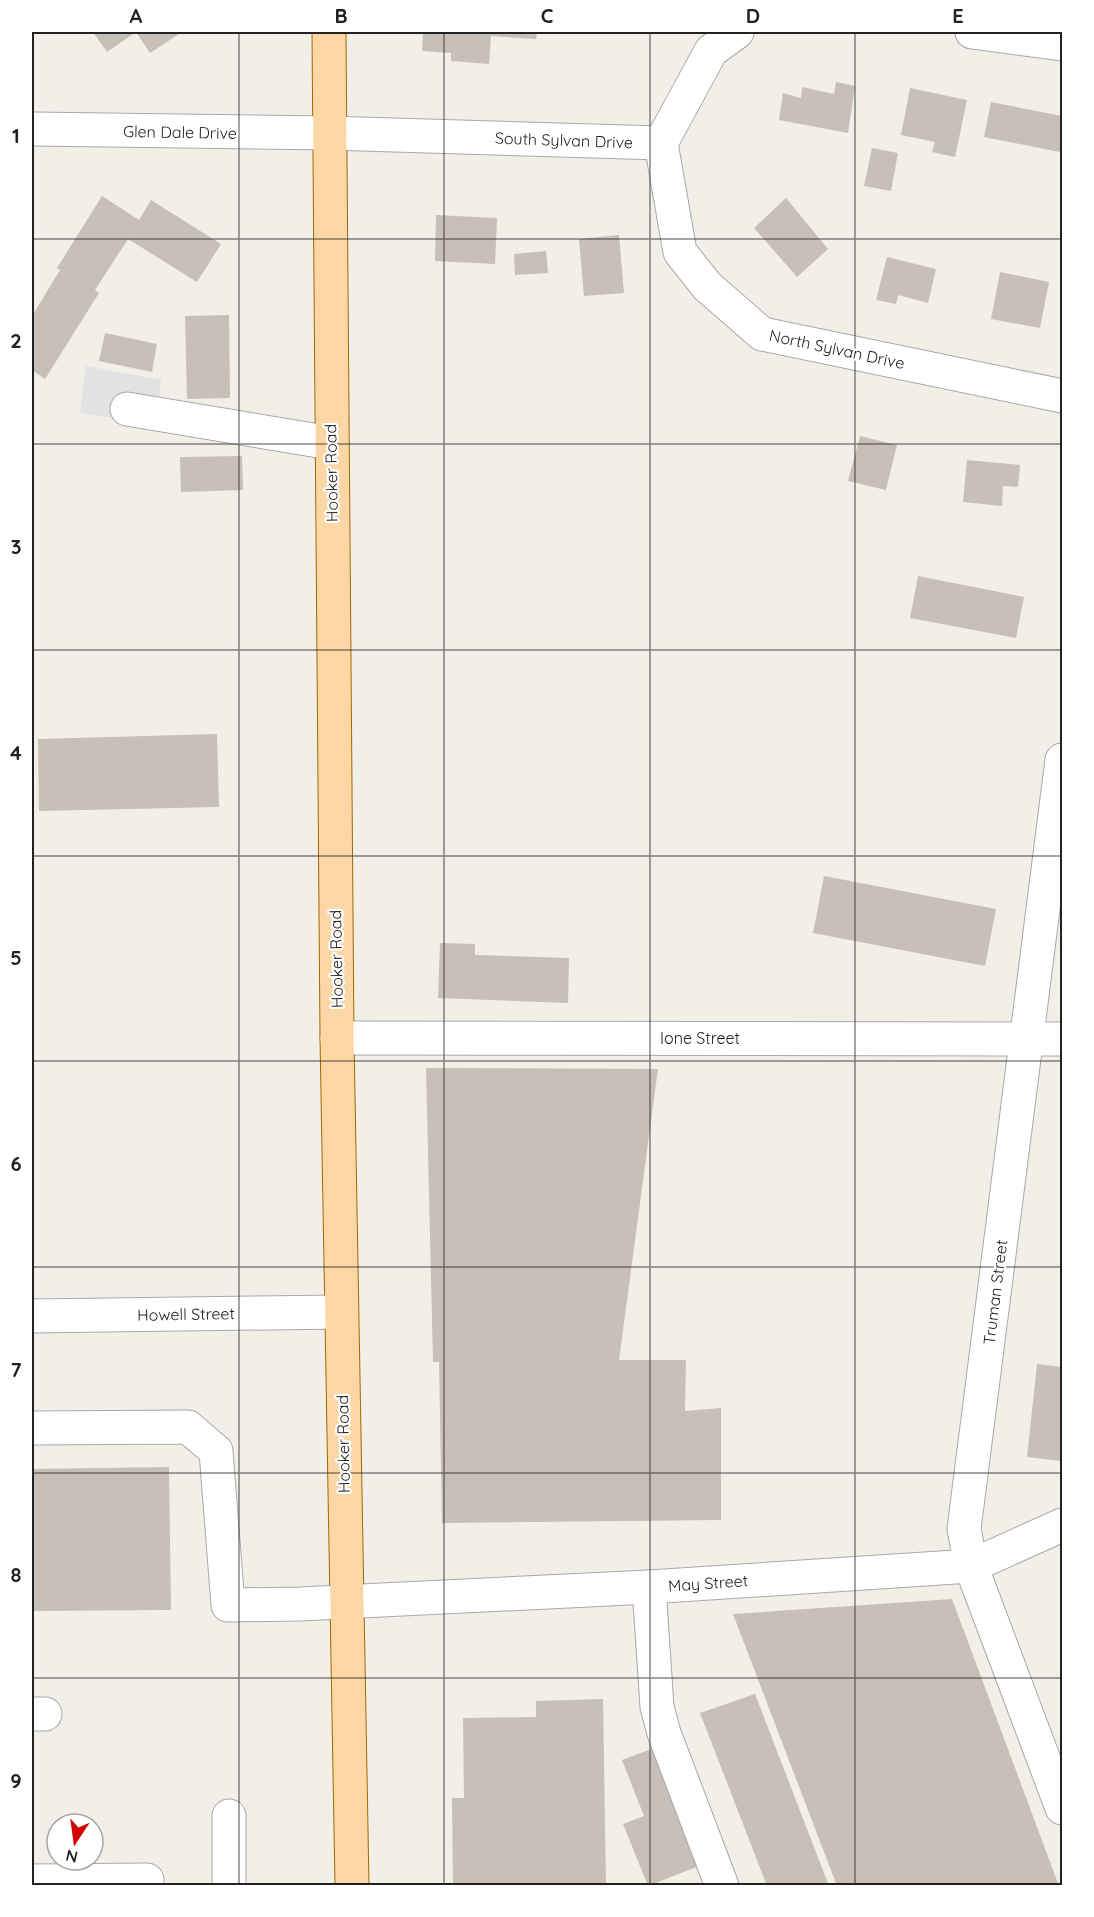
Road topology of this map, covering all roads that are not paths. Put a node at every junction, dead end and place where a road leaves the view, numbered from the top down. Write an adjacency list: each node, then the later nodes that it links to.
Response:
1 (329, 32): 6 (main road, Hooker Road)
2 (737, 32): 7 (street)
3 (972, 32): 4 (street)
4 (1062, 44)
5 (32, 129): 6 (street, Glen Dale Drive)
6 (328, 134): 7 (street, South Sylvan Drive); 10 (main road, Hooker Road)
7 (661, 143): 8 (street, North Sylvan Drive)
8 (1062, 396)
9 (127, 409): 10 (street)
10 (331, 443): 13 (main road, Hooker Road)
11 (1062, 760): 12 (street, Truman Street)
12 (1027, 1037): 13 (street, Ione Street); 14 (street, Ione Street); 19 (street, Truman Street)
13 (337, 1038): 15 (main road, Hooker Road)
14 (1062, 1039)
15 (341, 1312): 16 (street, Howell Street); 21 (main road, Hooker Road)
16 (32, 1316)
17 (32, 1428): 21 (street, May Street)
18 (1062, 1525): 19 (street, May Street)
19 (971, 1566): 20 (street, May Street); 22 (street, Truman Street)
20 (649, 1587): 21 (street, May Street); 28 (street)
21 (345, 1601): 27 (main road, Hooker Road)
22 (1062, 1808)
23 (229, 1816): 26 (street)
24 (32, 1881): 25 (street)
25 (147, 1886)
26 (229, 1886)
27 (352, 1886)
28 (722, 1886)

